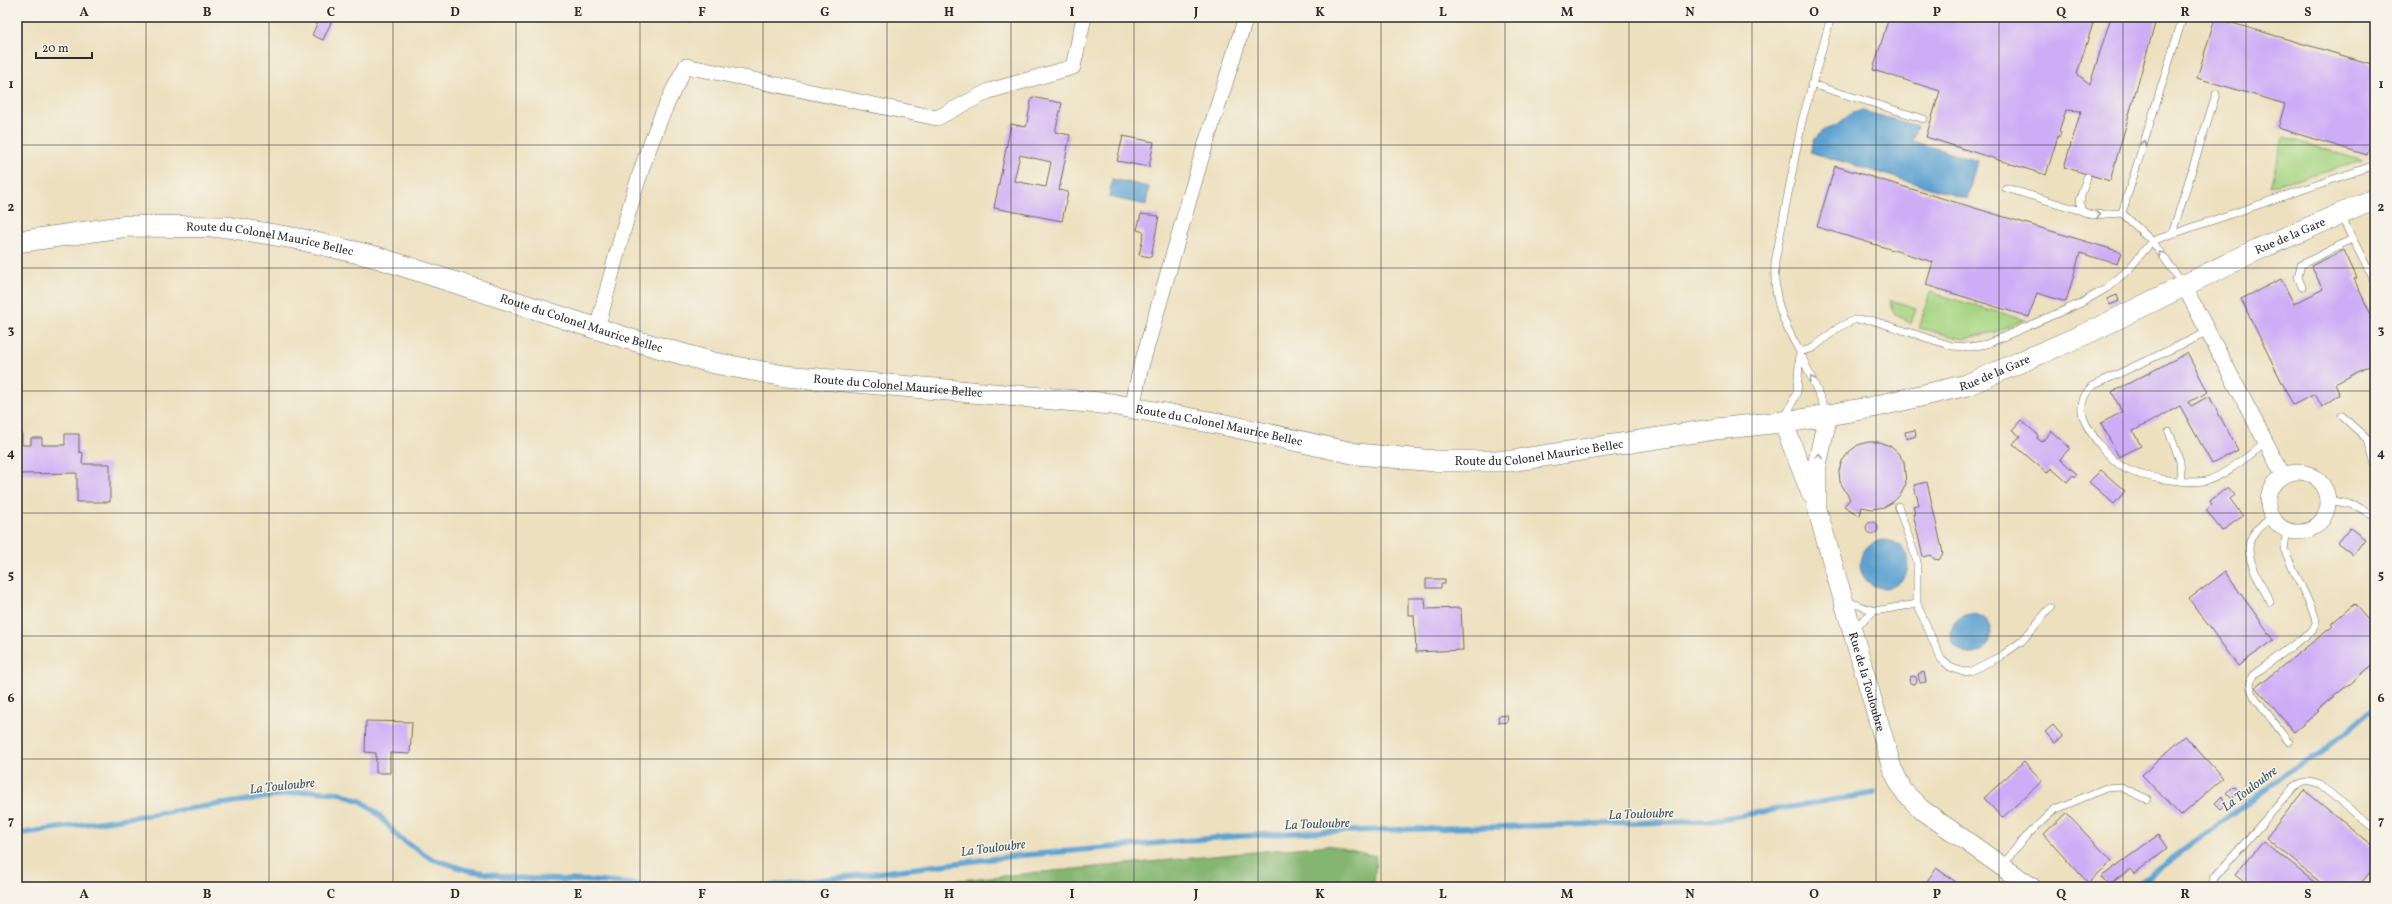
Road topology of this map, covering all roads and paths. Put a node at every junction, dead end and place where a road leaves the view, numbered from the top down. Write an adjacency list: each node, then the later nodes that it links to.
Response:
1 (1084, 17): 22 (street)
2 (1246, 17): 25 (street)
3 (1831, 17): 5 (lane)
4 (2183, 17): 13 (lane, one-way to 4)
5 (1811, 84): 7 (lane); 24 (lane)
6 (2216, 94): 15 (lane)
7 (1924, 119)
8 (2375, 165): 15 (lane)
9 (2087, 177): 12 (lane)
10 (2006, 188): 12 (lane)
11 (2375, 199): 14 (main road, Rue de la Gare)
12 (2082, 211): 13 (lane, one-way to 13)
13 (2122, 213): 17 (lane)
14 (2340, 214): 16 (lane); 20 (main road, Rue de la Gare)
15 (2172, 234): 17 (lane)
16 (2352, 239): 19 (lane); 21 (lane)
17 (2152, 241): 20 (lane, one-way to 17); 24 (lane)
18 (17, 242): 22 (main road, Route du Colonel Maurice Bellec)
19 (2375, 283)
20 (2184, 286): 23 (street); 26 (main road, Rue de la Gare)
21 (2302, 287)
22 (597, 329): 25 (main road, Route du Colonel Maurice Bellec)
23 (2208, 332): 30 (street); 33 (lane)
24 (1800, 352): 26 (lane, one-way to 24); 28 (lane)
25 (1132, 408): 28 (main road, Route du Colonel Maurice Bellec)
26 (1828, 415): 28 (main road, Rue de la Gare); 36 (street, Rue de la Touloubre, one-way to 26)
27 (2342, 416): 31 (lane)
28 (1788, 422): 36 (street)
29 (2169, 432): 33 (lane)
30 (2266, 443): 32 (street); 33 (lane)
31 (2375, 465)
32 (2283, 475): 34 (street); 38 (street)
33 (2181, 481)
34 (2328, 500): 37 (lane); 39 (street)
35 (1898, 506): 42 (lane)
36 (1817, 509): 40 (street, Rue de la Touloubre)
37 (2375, 517)
38 (2272, 518): 39 (street); 41 (lane)
39 (2287, 530): 46 (lane)
40 (1844, 600): 44 (lane); 45 (street, Rue de la Touloubre)
41 (2270, 602)
42 (1916, 604): 43 (lane); 44 (lane)
43 (2050, 608)
44 (1874, 611): 45 (lane)
45 (1852, 630): 49 (street, Rue de la Touloubre)
46 (2289, 742)
47 (2148, 799): 49 (lane)
48 (2375, 829): 52 (lane)
49 (2002, 866): 51 (street, Rue de la Touloubre)
50 (2375, 883): 53 (lane)
51 (2031, 887)
52 (2212, 887)
53 (2372, 887)

